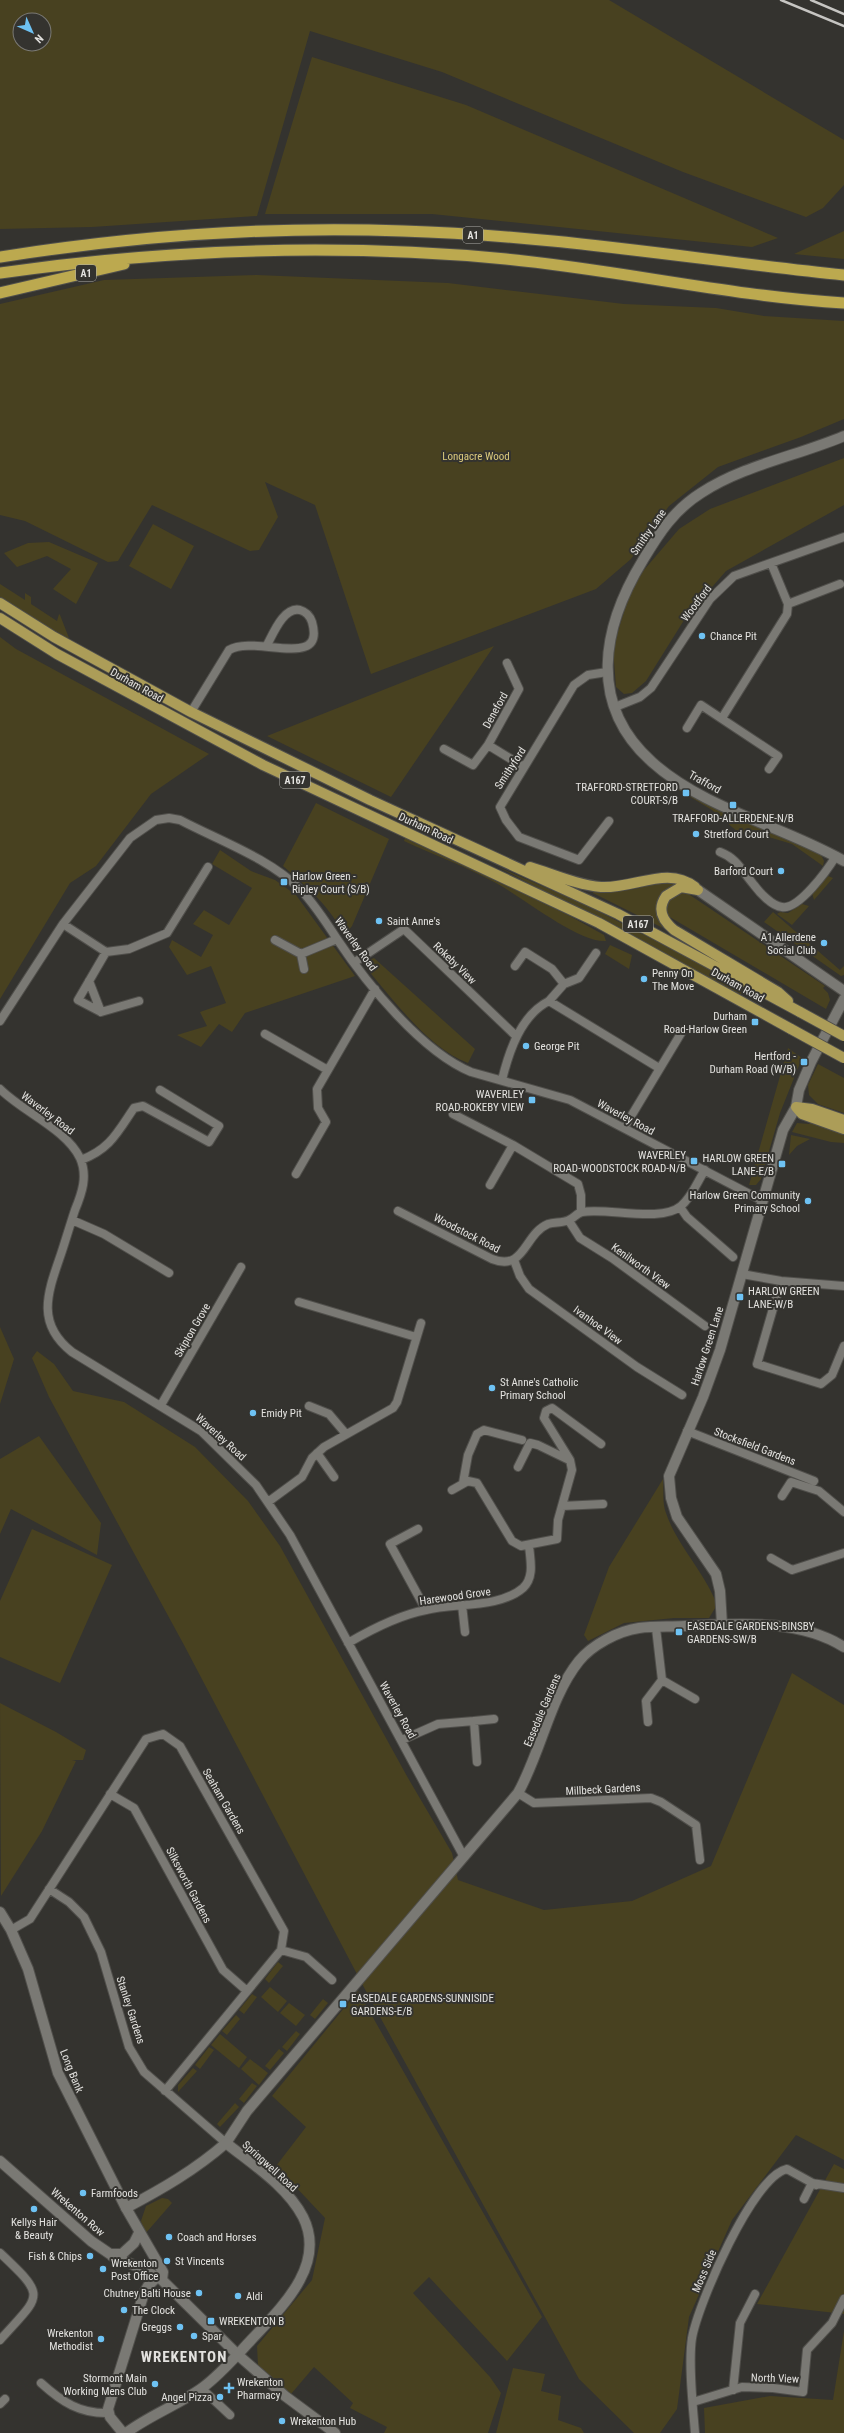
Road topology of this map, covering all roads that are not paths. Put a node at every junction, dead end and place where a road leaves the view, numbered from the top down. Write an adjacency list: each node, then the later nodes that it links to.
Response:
1 (34, 252): 2 (highway, A1); 4 (highway, A1); 6 (highway, A1)
2 (0, 253)
3 (172, 254): 5 (highway, A1); 7 (highway, A1); 8 (highway, A1)
4 (0, 257)
5 (0, 273)
6 (844, 275)
7 (0, 293)
8 (844, 303)
9 (844, 436): 18 (street, Smithy Lane)
10 (844, 538): 11 (street, Woodford)
11 (771, 563): 14 (street); 19 (street, Woodford)
12 (840, 584): 14 (street)
13 (0, 603): 20 (main road, Durham Road / A167)
14 (788, 604): 21 (street)
15 (0, 618): 56 (main road, Durham Road / A167, bridge)
16 (267, 645): 16 (street); 20 (street)
17 (507, 663): 23 (street, Deneford)
18 (607, 672): 19 (street, Trafford); 25 (street, Smithyford)
19 (615, 707): 30 (street, Trafford)
20 (191, 712): 29 (main road, Durham Road / A167)
21 (722, 718): 22 (street); 26 (street)
22 (687, 728)
23 (488, 745): 24 (street, Deneford); 25 (street, Deneford)
24 (444, 749)
25 (524, 767): 27 (street, Smithyford)
26 (769, 769)
27 (608, 821)
28 (720, 852): 30 (street)
29 (494, 856): 32 (main road); 50 (main road, Durham Road / A167)
30 (840, 858)
31 (208, 867): 36 (street)
32 (698, 890): 45 (street); 50 (main road)
33 (63, 924): 34 (street, Waverley Road); 36 (street); 51 (street, Waverley Road)
34 (337, 939): 38 (street); 39 (street, Waverley Road)
35 (275, 940): 38 (street)
36 (106, 952): 42 (street)
37 (596, 953): 43 (street)
38 (301, 954): 41 (street)
39 (355, 962): 44 (street, Waverley Road); 54 (street, Rokeby View)
40 (515, 966): 43 (street)
41 (304, 969)
42 (89, 981): 49 (street); 49 (street)
43 (564, 984): 48 (street)
44 (375, 989): 60 (street); 61 (street, Waverley Road)
45 (844, 991)
46 (844, 999): 64 (street, Harlow Green Lane)
47 (139, 1001): 49 (street)
48 (549, 1001): 54 (street); 59 (street)
49 (101, 1012)
50 (800, 1012): 55 (main road, Durham Road / A167, bridge)
51 (0, 1021)
52 (683, 1030): 59 (street)
53 (265, 1034): 60 (street)
54 (516, 1036): 61 (street)
55 (844, 1036)
56 (826, 1048): 57 (main road, Durham Road / A167, bridge); 58 (main road, bridge)
57 (844, 1058)
58 (844, 1061)
59 (659, 1068): 67 (street)
60 (326, 1069): 72 (street)
61 (502, 1080): 67 (street, Waverley Road)
62 (0, 1089): 70 (street, Waverley Road)
63 (160, 1090): 70 (street)
64 (796, 1108): 66 (main road); 68 (main road); 74 (street, Harlow Green Lane)
65 (452, 1114): 69 (street)
66 (844, 1120)
67 (624, 1128): 71 (street, Waverley Road)
68 (844, 1129)
69 (512, 1145): 73 (street); 77 (street)
70 (81, 1160): 78 (street, Waverley Road)
71 (705, 1170): 74 (street, Waverley Road); 75 (street)
72 (296, 1174)
73 (490, 1185)
74 (763, 1201): 84 (street, Harlow Green Lane)
75 (680, 1207): 77 (street); 80 (street)
76 (398, 1211): 81 (street, Woodstock Road)
77 (581, 1212): 79 (street)
78 (72, 1220): 83 (street); 93 (street, Waverley Road)
79 (569, 1221): 81 (street); 89 (street, Kenilworth View)
80 (733, 1257)
81 (514, 1260): 92 (street, Ivanhoe View)
82 (241, 1267): 93 (street, Skipton Grove)
83 (169, 1273)
84 (742, 1274): 85 (street); 95 (street, Harlow Green Lane)
85 (781, 1282): 86 (street); 91 (street)
86 (844, 1286)
87 (299, 1302): 90 (street)
88 (421, 1323): 90 (street)
89 (705, 1326)
90 (416, 1337): 96 (street)
91 (844, 1346)
92 (682, 1395)
93 (161, 1405): 107 (street, Waverley Road)
94 (309, 1406): 96 (street)
95 (687, 1431): 103 (street, Stocksfield Gardens); 117 (street, Harlow Green Lane)
96 (346, 1434): 99 (street)
97 (522, 1440): 104 (street)
98 (601, 1444): 100 (street)
99 (317, 1453): 102 (street); 107 (street)
100 (570, 1460): 101 (street); 109 (street)
101 (518, 1467)
102 (334, 1477)
103 (814, 1481)
104 (463, 1483): 105 (street); 112 (street)
105 (452, 1490)
106 (782, 1496): 110 (street)
107 (268, 1502): 120 (street, Waverley Road)
108 (603, 1504): 109 (street)
109 (562, 1506): 112 (street)
110 (844, 1512)
111 (418, 1529): 116 (street)
112 (529, 1545): 115 (street, Harewood Grove)
113 (844, 1553): 114 (street)
114 (771, 1558)
115 (462, 1605): 116 (street, Harewood Grove); 119 (street)
116 (426, 1610): 120 (street, Harewood Grove)
117 (722, 1625): 118 (street, Easedale Gardens); 121 (street, Easedale Gardens)
118 (656, 1628): 122 (street); 129 (street, Easedale Gardens)
119 (466, 1632)
120 (348, 1642): 127 (street, Waverley Road)
121 (844, 1647)
122 (662, 1680): 123 (street); 126 (street)
123 (695, 1699)
124 (494, 1719): 125 (street)
125 (474, 1721): 127 (street); 128 (street)
126 (648, 1722)
127 (402, 1740): 131 (street, Waverley Road)
128 (478, 1762)
129 (518, 1793): 131 (street, Easedale Gardens); 132 (street, Millbeck Gardens)
130 (110, 1794): 133 (street, Seaham Gardens); 136 (street, Seaham Gardens); 138 (street, Silksworth Gardens)
131 (464, 1857): 140 (street, Easedale Gardens)
132 (700, 1860)
133 (49, 1889): 135 (street, Seaham Gardens); 139 (street, Stanley Gardens)
134 (0, 1912): 135 (street, Long Bank)
135 (11, 1930): 145 (street, Long Bank)
136 (281, 1950): 137 (street); 138 (street)
137 (332, 1980)
138 (247, 1991): 139 (street)
139 (165, 2091): 140 (street, Stanley Gardens)
140 (226, 2143): 145 (street); 153 (street, Springwell Road)
141 (0, 2161): 148 (street, Wrekenton Row)
142 (814, 2184): 143 (street, Moss Side); 144 (street); 157 (street, Moss Side)
143 (844, 2188)
144 (804, 2199)
145 (126, 2208): 146 (street, Long Bank)
146 (139, 2232): 148 (street); 149 (street, Long Bank)
147 (0, 2253): 152 (street)
148 (110, 2254): 149 (street, Wrekenton Row)
149 (159, 2279): 153 (street, Wrekenton Row); 158 (street)
150 (755, 2294): 156 (street)
151 (844, 2299): 156 (street, North View)
152 (0, 2340)
153 (238, 2355): 155 (street, Springwell Road); 162 (street, Wrekenton Row)
154 (41, 2383): 158 (street)
155 (202, 2388): 159 (street); 161 (street, Springwell Road)
156 (733, 2390): 157 (street, North View)
157 (692, 2402): 163 (street, Moss Side)
158 (109, 2413): 160 (street)
159 (230, 2415)
160 (123, 2433)
161 (126, 2433)
162 (335, 2433)
163 (695, 2433)

